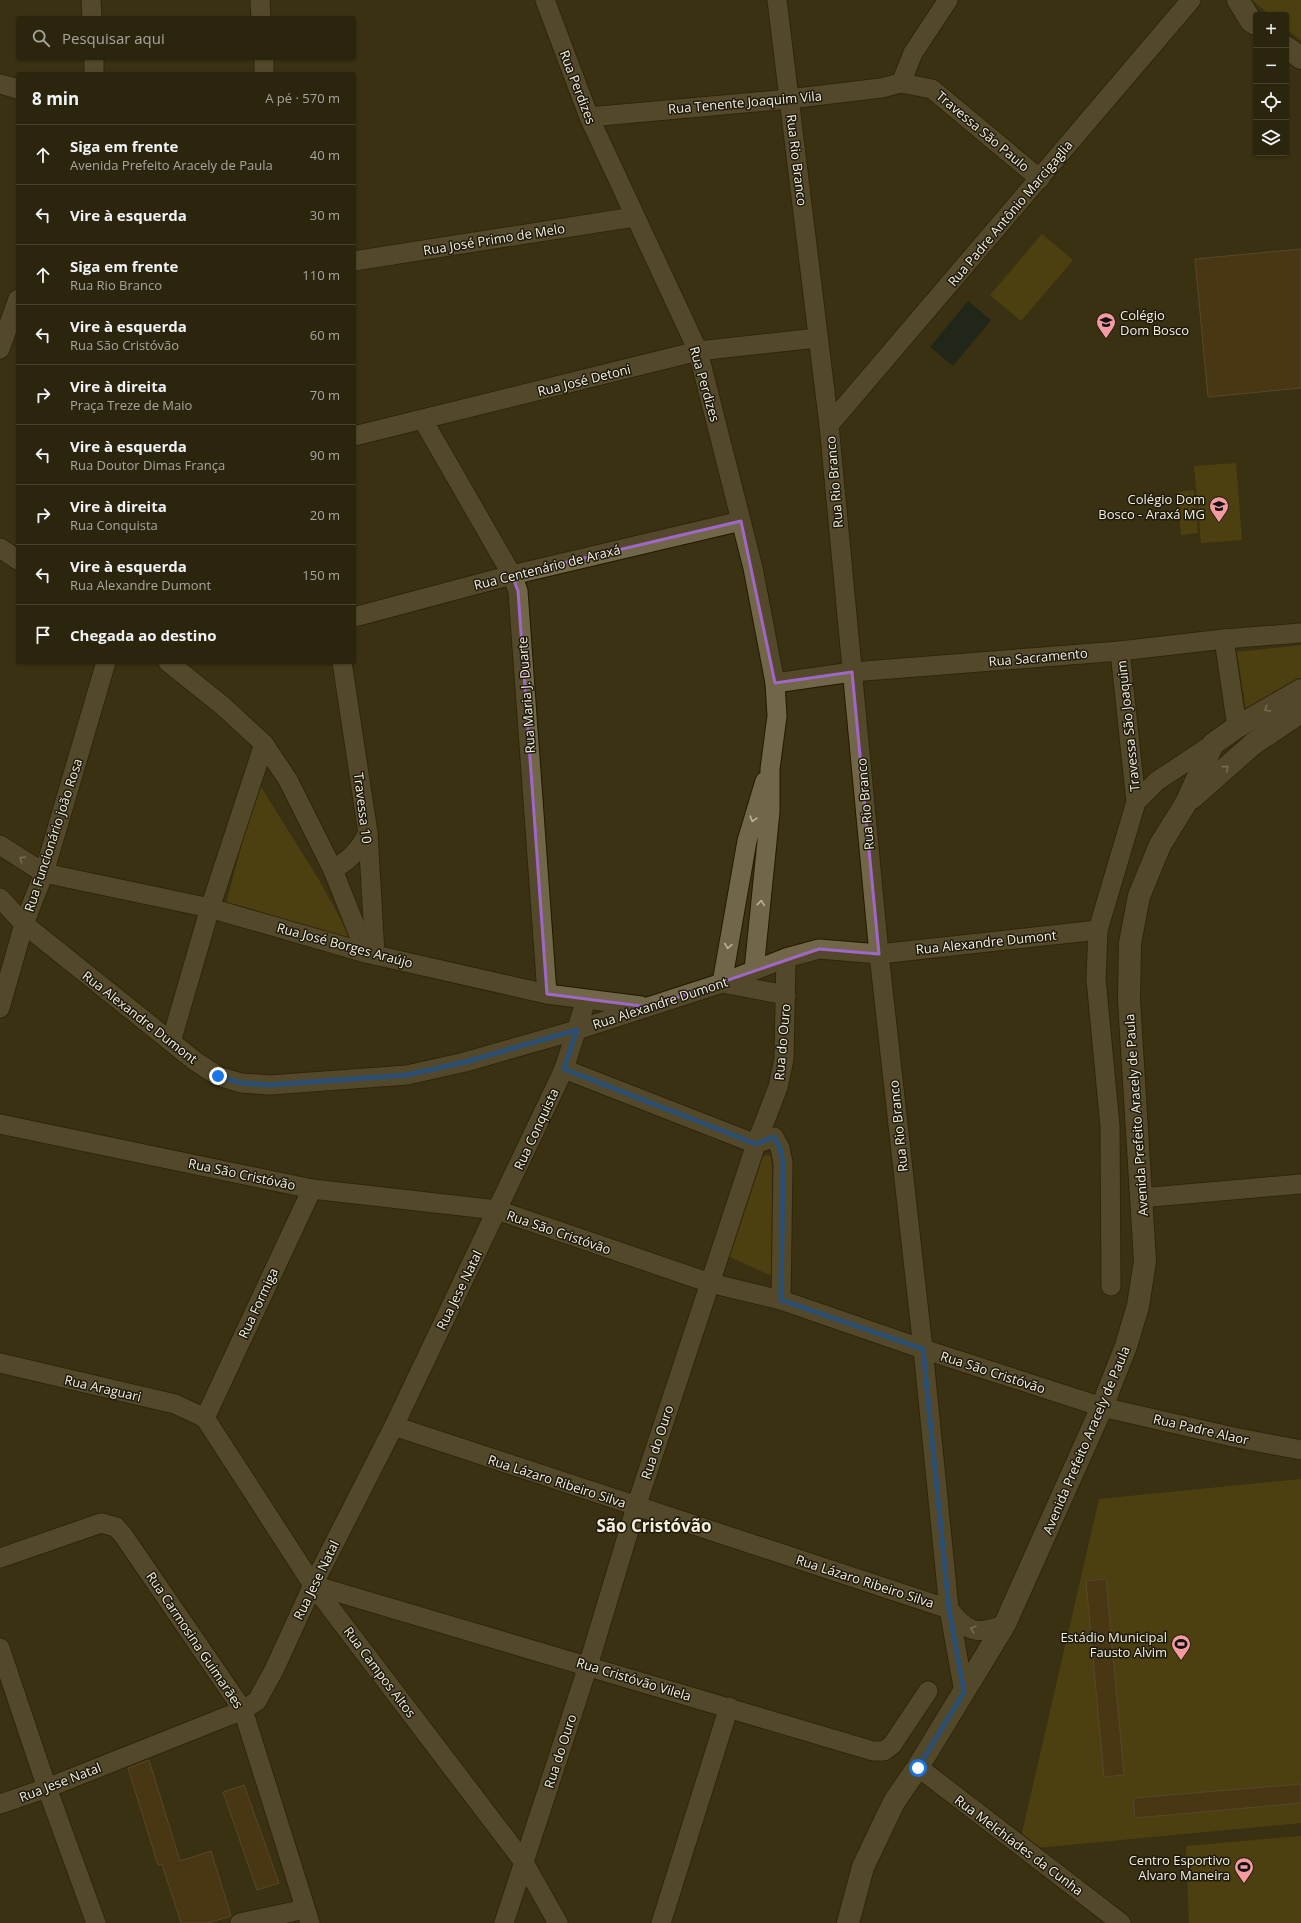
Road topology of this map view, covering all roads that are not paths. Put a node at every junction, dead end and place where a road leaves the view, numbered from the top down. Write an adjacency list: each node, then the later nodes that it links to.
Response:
1 (91, 0): 8 (street)
2 (260, 0): 9 (street)
3 (545, 0): 21 (street, Rua Perdizes)
4 (777, 0): 20 (street, Rua Rio Branco)
5 (948, 0): 17 (street)
6 (1191, 0): 22 (street, Rua Padre Antônio Marcigaglia)
7 (1238, 0): 10 (main road)
8 (92, 16)
9 (261, 16)
10 (1253, 22)
11 (1287, 48): 12 (main road)
12 (1301, 58)
13 (94, 60): 15 (street)
14 (264, 60): 16 (street)
15 (94, 72)
16 (264, 72)
17 (901, 83): 20 (street, Rua Tenente Joaquim Vila); 22 (street, Travessa São Paulo)
18 (0, 84): 19 (street)
19 (16, 88)
20 (789, 99): 21 (street, Rua Tenente Joaquim Vila); 26 (street, Rua Rio Branco)
21 (589, 117): 23 (street, Rua Perdizes)
22 (1040, 179): 30 (street, Rua Padre Antônio Marcigaglia)
23 (634, 217): 24 (street, Rua José Primo de Melo); 28 (street, Rua Perdizes)
24 (356, 262)
25 (16, 305): 27 (street)
26 (817, 338): 28 (street, Rua José Detoni); 30 (street, Rua Rio Branco)
27 (0, 349)
28 (698, 351): 29 (street, Rua José Detoni); 32 (street, Rua Perdizes)
29 (423, 420): 31 (street, Rua José Detoni); 35 (street, Rua Maria J. Duarte)
30 (829, 425): 43 (street, Rua Rio Branco)
31 (356, 436)
32 (741, 521): 35 (street, Rua Centenário de Araxá); 44 (street, Rua Perdizes)
33 (0, 548): 34 (street)
34 (16, 559)
35 (512, 575): 36 (street, Rua Centenário de Araxá); 67 (street, Rua Maria J. Duarte)
36 (356, 616)
37 (1301, 633): 38 (street, Rua Sacramento)
38 (1224, 639): 39 (street, Rua Sacramento); 47 (street)
39 (1120, 651): 43 (street, Rua Sacramento); 51 (street, Travessa São Joaquim)
40 (105, 664): 56 (street, Rua Funcionário joão Rosa)
41 (170, 664): 48 (street)
42 (342, 664): 53 (street, Travessa 10)
43 (852, 672): 44 (street, Rua Sacramento); 62 (street, Rua Rio Branco)
44 (775, 683): 50 (street, Rua Perdizes)
45 (1301, 690): 47 (main road, Avenida Prefeito Aracely de Paula, one-way to 47)
46 (1301, 712): 52 (main road, Avenida Prefeito Aracely de Paula, one-way to 46)
47 (1236, 727): 49 (main road, Avenida Prefeito Aracely de Paula)
48 (264, 744): 55 (street); 58 (street)
49 (1213, 744): 51 (street, Avenida Prefeito Aracely de Paula); 52 (main road, Avenida Prefeito Aracely de Paula)
50 (770, 769): 65 (street, one-way to 50); 66 (street, one-way to 66)
51 (1136, 802): 60 (street, Avenida Prefeito Aracely de Paula)
52 (1186, 803): 79 (main road, Avenida Prefeito Aracely de Paula)
53 (368, 833): 55 (street); 61 (street, Travessa 10)
54 (0, 845): 56 (street, Rua José Borges Araújo, one-way to 54)
55 (333, 870): 61 (street)
56 (44, 872): 58 (street, Rua José Borges Araújo); 59 (street, Rua Funcionário joão Rosa)
57 (0, 898): 59 (street, Rua Alexandre Dumont)
58 (210, 908): 61 (street, Rua José Borges Araújo); 73 (street)
59 (24, 924): 64 (street, Rua Funcionário joão Rosa); 73 (street, Rua Alexandre Dumont)
60 (1098, 930): 62 (street, Rua Alexandre Dumont); 82 (street, Avenida Prefeito Aracely de Paula)
61 (370, 954): 67 (street, Rua José Borges Araújo)
62 (879, 954): 63 (street, Rua Alexandre Dumont); 84 (street, Rua Rio Branco)
63 (786, 958): 65 (street, Rua Alexandre Dumont); 68 (street, Rua do Ouro)
64 (7, 960): 71 (street, Rua Funcionário joão Rosa)
65 (754, 970): 66 (street, Rua Alexandre Dumont)
66 (722, 983): 68 (street); 70 (street, Rua Alexandre Dumont)
67 (547, 994): 69 (street, Rua José Borges Araújo)
68 (786, 996): 76 (street, Rua do Ouro)
69 (586, 1000): 70 (street, Rua José Borges Araújo); 72 (street, Rua Conquista)
70 (649, 1007): 72 (street, Rua Alexandre Dumont)
71 (0, 1008)
72 (577, 1030): 73 (street, Rua Alexandre Dumont); 74 (street, Rua Conquista)
73 (170, 1042)
74 (564, 1069): 76 (street); 80 (street, Rua Conquista)
75 (0, 1124): 78 (street, Rua São Cristóvão)
76 (756, 1144): 81 (street, Rua do Ouro); 83 (street)
77 (1301, 1184): 79 (street)
78 (312, 1189): 80 (street, Rua São Cristóvão); 87 (street, Rua Formiga)
79 (1140, 1198): 86 (main road, Avenida Prefeito Aracely de Paula)
80 (497, 1210): 81 (street, Rua São Cristóvão); 88 (street, Rua Jese Natal)
81 (710, 1283): 83 (street, Rua São Cristóvão); 90 (street, Rua do Ouro)
82 (1111, 1286)
83 (781, 1300): 84 (street, Rua São Cristóvão)
84 (923, 1349): 86 (street, Rua São Cristóvão); 93 (street, Rua Rio Branco)
85 (0, 1363): 87 (street, Rua Araguari)
86 (1102, 1407): 89 (street, Rua Padre Alaor); 94 (main road, Avenida Prefeito Aracely de Paula)
87 (205, 1418): 92 (street, Rua Campos Altos)
88 (394, 1426): 90 (street, Rua Lázaro Ribeiro Silva); 92 (street, Rua Jese Natal)
89 (1301, 1450)
90 (636, 1507): 93 (street, Rua Lázaro Ribeiro Silva); 96 (street, Rua do Ouro)
91 (0, 1558): 100 (street, Rua Carmosina Guimarães)
92 (313, 1585): 96 (street, Rua Cristóvão Vilela); 100 (street, Rua Jese Natal); 104 (street, Rua Campos Altos)
93 (949, 1609): 94 (street, one-way to 93); 98 (street, Rua Rio Branco)
94 (1004, 1624): 98 (main road, Avenida Prefeito Aracely de Paula)
95 (0, 1648): 102 (street)
96 (588, 1666): 99 (street, Rua Cristóvão Vilela); 104 (street, Rua do Ouro)
97 (928, 1692): 99 (street, Rua Cristóvão Vilela)
98 (964, 1692): 101 (main road, Avenida Prefeito Aracely de Paula)
99 (729, 1708): 110 (street)
100 (243, 1710): 102 (street, Rua Jese Natal); 105 (street, Rua Carmosina Guimarães)
101 (918, 1768): 111 (main road, Avenida Prefeito Aracely de Paula); 112 (street, Rua Melchíades da Cunha)
102 (47, 1788): 103 (street, Rua Jese Natal); 106 (street)
103 (0, 1804)
104 (523, 1861): 108 (street, Rua do Ouro); 109 (street, Rua Campos Altos)
105 (308, 1916): 107 (street)
106 (96, 1923)
107 (240, 1923)
108 (504, 1923)
109 (558, 1923)
110 (661, 1923)
111 (848, 1923)
112 (1121, 1923)

